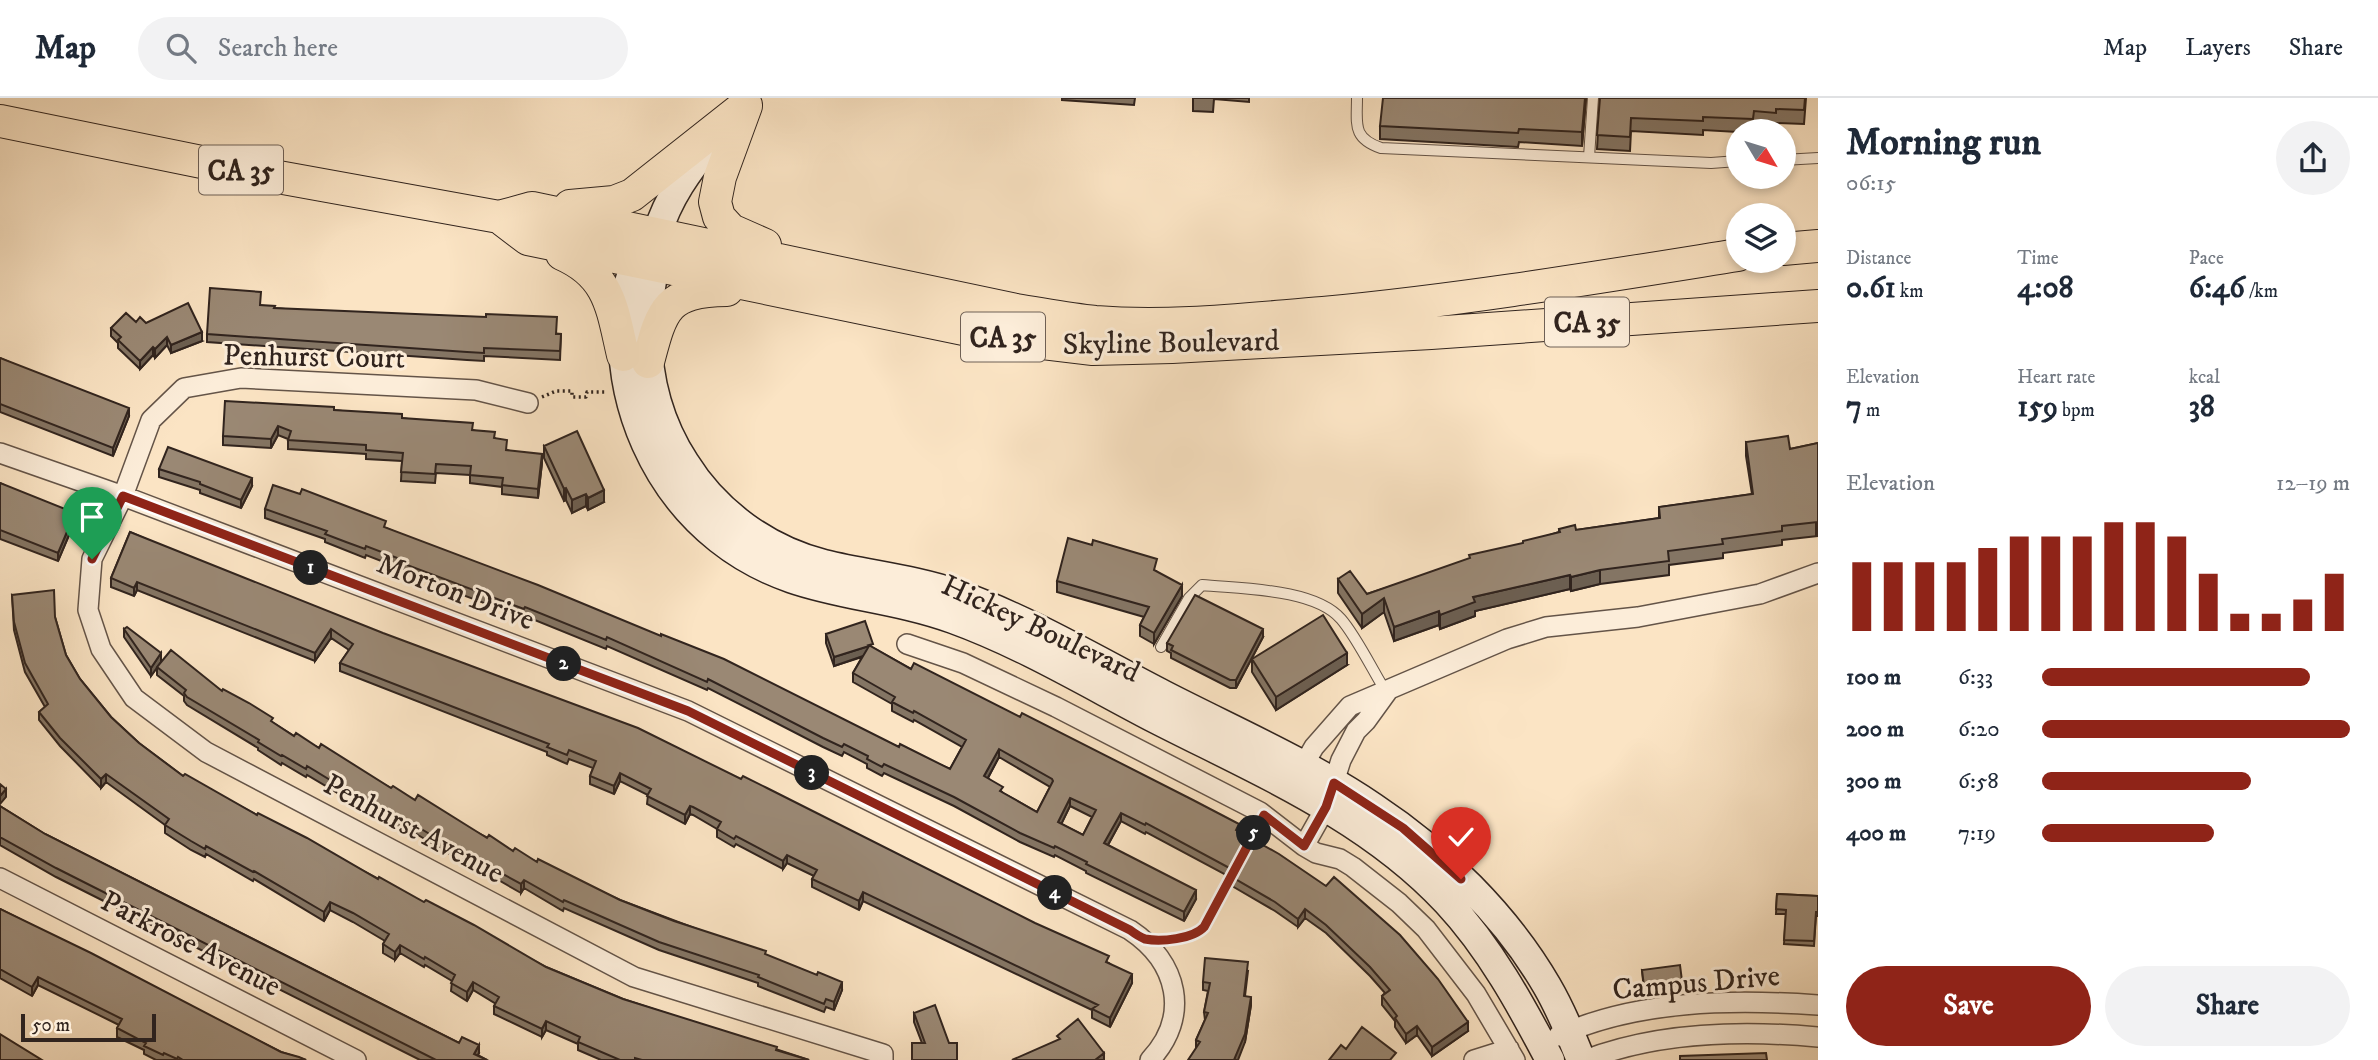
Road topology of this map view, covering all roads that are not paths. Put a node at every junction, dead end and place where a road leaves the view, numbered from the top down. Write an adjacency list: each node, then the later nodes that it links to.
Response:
1 (1357, 98): 5 (lane)
2 (1593, 98): 5 (lane)
3 (749, 102): 9 (main road); 11 (main road, Hickey Boulevard); 17 (main road)
4 (0, 121): 10 (main road, Skyline Boulevard / CA 35)
5 (1588, 157): 8 (lane)
6 (1818, 158): 7 (lane)
7 (1796, 159)
8 (1726, 162)
9 (532, 208): 10 (main road, Skyline Boulevard / CA 35); 11 (main road, Skyline Boulevard / CA 35)
10 (499, 217): 12 (main road, Skyline Boulevard / CA 35)
11 (657, 234): 16 (main road, Hickey Boulevard); 17 (main road, Skyline Boulevard / CA 35)
12 (528, 239): 16 (main road, Skyline Boulevard / CA 35); 20 (main road)
13 (1818, 246): 14 (main road)
14 (1796, 248)
15 (1726, 257): 17 (main road, Skyline Boulevard / CA 35)
16 (646, 263): 18 (main road, Skyline Boulevard / CA 35); 20 (main road, Hickey Boulevard)
17 (818, 268)
18 (769, 290): 19 (main road, Skyline Boulevard / CA 35); 20 (main road)
19 (1818, 306)
20 (636, 358): 28 (main road, Hickey Boulevard); 29 (main road, Hickey Boulevard)
21 (528, 403): 23 (street, Penhurst Court)
22 (0, 453): 23 (street, Morton Drive)
23 (123, 496): 38 (street, Penhurst Avenue); 39 (street, Morton Drive)
24 (1818, 573): 27 (street)
25 (907, 644): 30 (street)
26 (1161, 647): 27 (lane)
27 (1387, 692): 28 (street); 29 (street)
28 (1303, 766): 29 (main road, Hickey Boulevard)
29 (1330, 795): 30 (street); 33 (main road, Hickey Boulevard); 35 (main road, Hickey Boulevard)
30 (1304, 846): 36 (street)
31 (0, 878): 37 (street, Parkrose Avenue)
32 (1818, 1005): 33 (street, Campus Drive)
33 (1569, 1031): 35 (street, Campus Drive); 41 (main road, Hickey Boulevard)
34 (1818, 1037): 41 (street, Campus Drive)
35 (1546, 1052)
36 (1512, 1055): 40 (street)
37 (356, 1060)
38 (883, 1060)
39 (1150, 1060)
40 (1474, 1060)
41 (1583, 1060)

